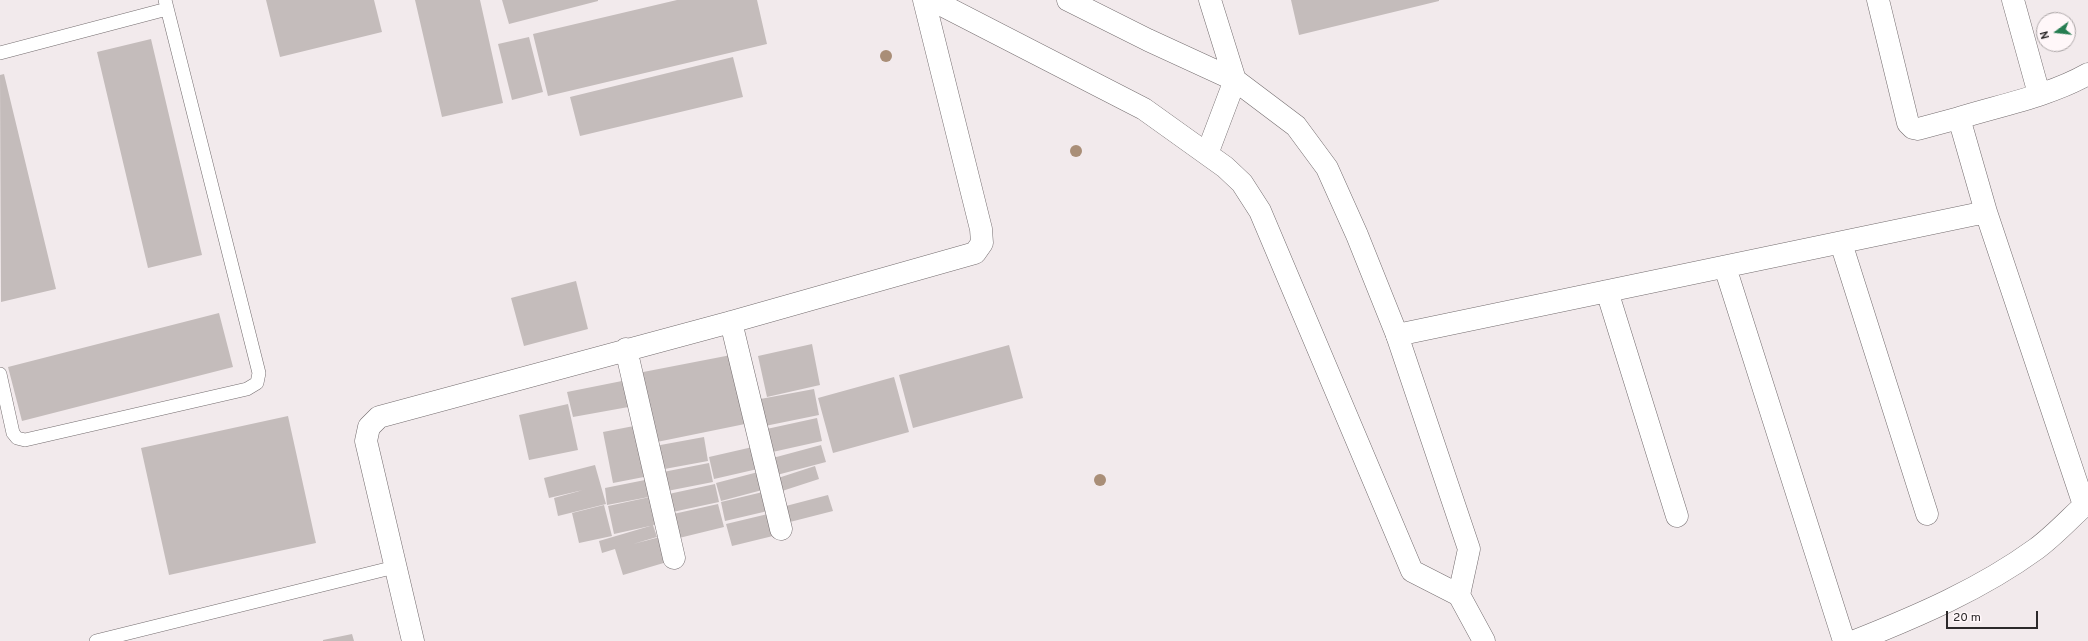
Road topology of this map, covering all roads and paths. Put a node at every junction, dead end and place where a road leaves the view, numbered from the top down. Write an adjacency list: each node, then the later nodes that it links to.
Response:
1 (924, 0): 18 (street)
2 (932, 0): 13 (street)
3 (1068, 0): 10 (street)
4 (1210, 0): 10 (street)
5 (1878, 0): 12 (street)
6 (2012, 0): 11 (street)
7 (166, 4): 8 (lane); 21 (lane)
8 (0, 53)
9 (2088, 74): 11 (street)
10 (1235, 80): 13 (street); 19 (street)
11 (2039, 94): 12 (street)
12 (1959, 118): 14 (street)
13 (1207, 154): 28 (street)
14 (1986, 212): 15 (street); 22 (street)
15 (1841, 243): 16 (street); 23 (street)
16 (1725, 266): 17 (street); 32 (street)
17 (1607, 291): 19 (street); 24 (street)
18 (731, 322): 20 (street); 25 (street)
19 (1397, 335): 28 (street)
20 (626, 349): 26 (street); 27 (street)
21 (0, 374)
22 (2086, 503): 33 (street)
23 (1927, 514)
24 (1677, 516)
25 (781, 529)
26 (674, 558)
27 (395, 567): 29 (lane); 30 (street)
28 (1459, 595): 31 (street)
29 (96, 641)
30 (413, 641)
31 (1484, 641)
32 (1844, 641)
33 (1856, 641)

